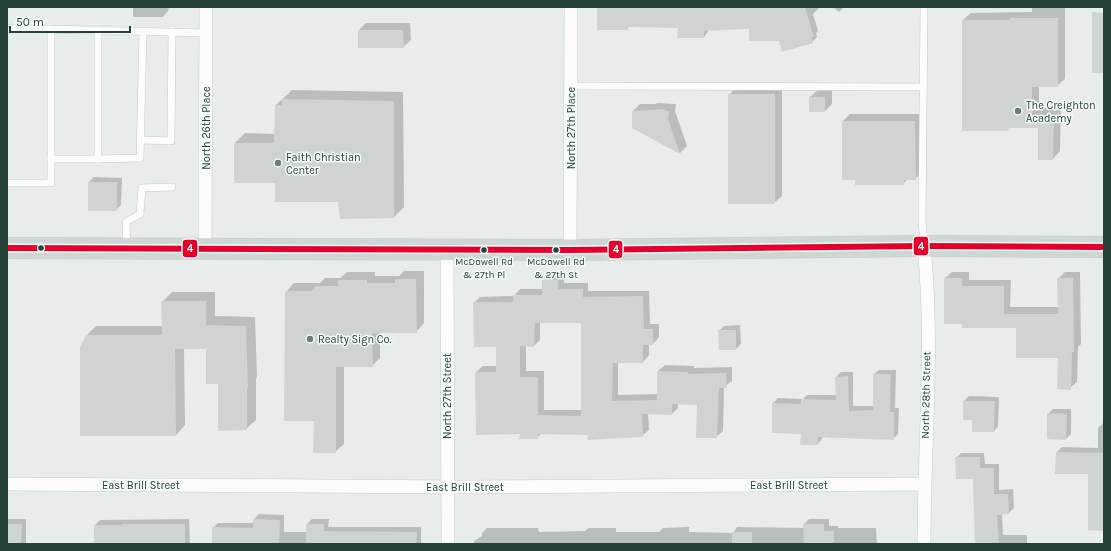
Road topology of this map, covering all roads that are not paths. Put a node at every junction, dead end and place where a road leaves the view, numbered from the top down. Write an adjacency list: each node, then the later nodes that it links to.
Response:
1 (206, 7): 9 (street, North 26th Place)
2 (571, 7): 10 (street, North 27th Place)
3 (924, 7): 11 (lane)
4 (7, 28): 5 (lane)
5 (52, 29): 6 (lane); 13 (lane)
6 (98, 30): 7 (lane); 14 (lane)
7 (143, 32): 8 (lane); 12 (lane)
8 (172, 32): 9 (lane); 12 (lane)
9 (206, 33): 21 (street, North 26th Place)
10 (570, 86): 11 (lane); 23 (street, North 27th Place)
11 (923, 87): 17 (lane)
12 (141, 140): 14 (lane)
13 (52, 159): 14 (lane); 15 (lane)
14 (98, 159)
15 (7, 183)
16 (172, 187): 20 (lane)
17 (924, 246): 18 (main road); 23 (main road); 25 (street, North 28th Street)
18 (1104, 247)
19 (7, 248): 20 (main road)
20 (127, 248): 21 (main road)
21 (205, 248): 22 (main road)
22 (447, 249): 23 (main road); 26 (street, North 27th Street)
23 (570, 250)
24 (7, 484): 26 (street, East Brill Street)
25 (924, 484): 26 (street, East Brill Street); 28 (street, North 28th Street)
26 (448, 487): 27 (street, North 27th Street)
27 (448, 544)
28 (924, 544)

